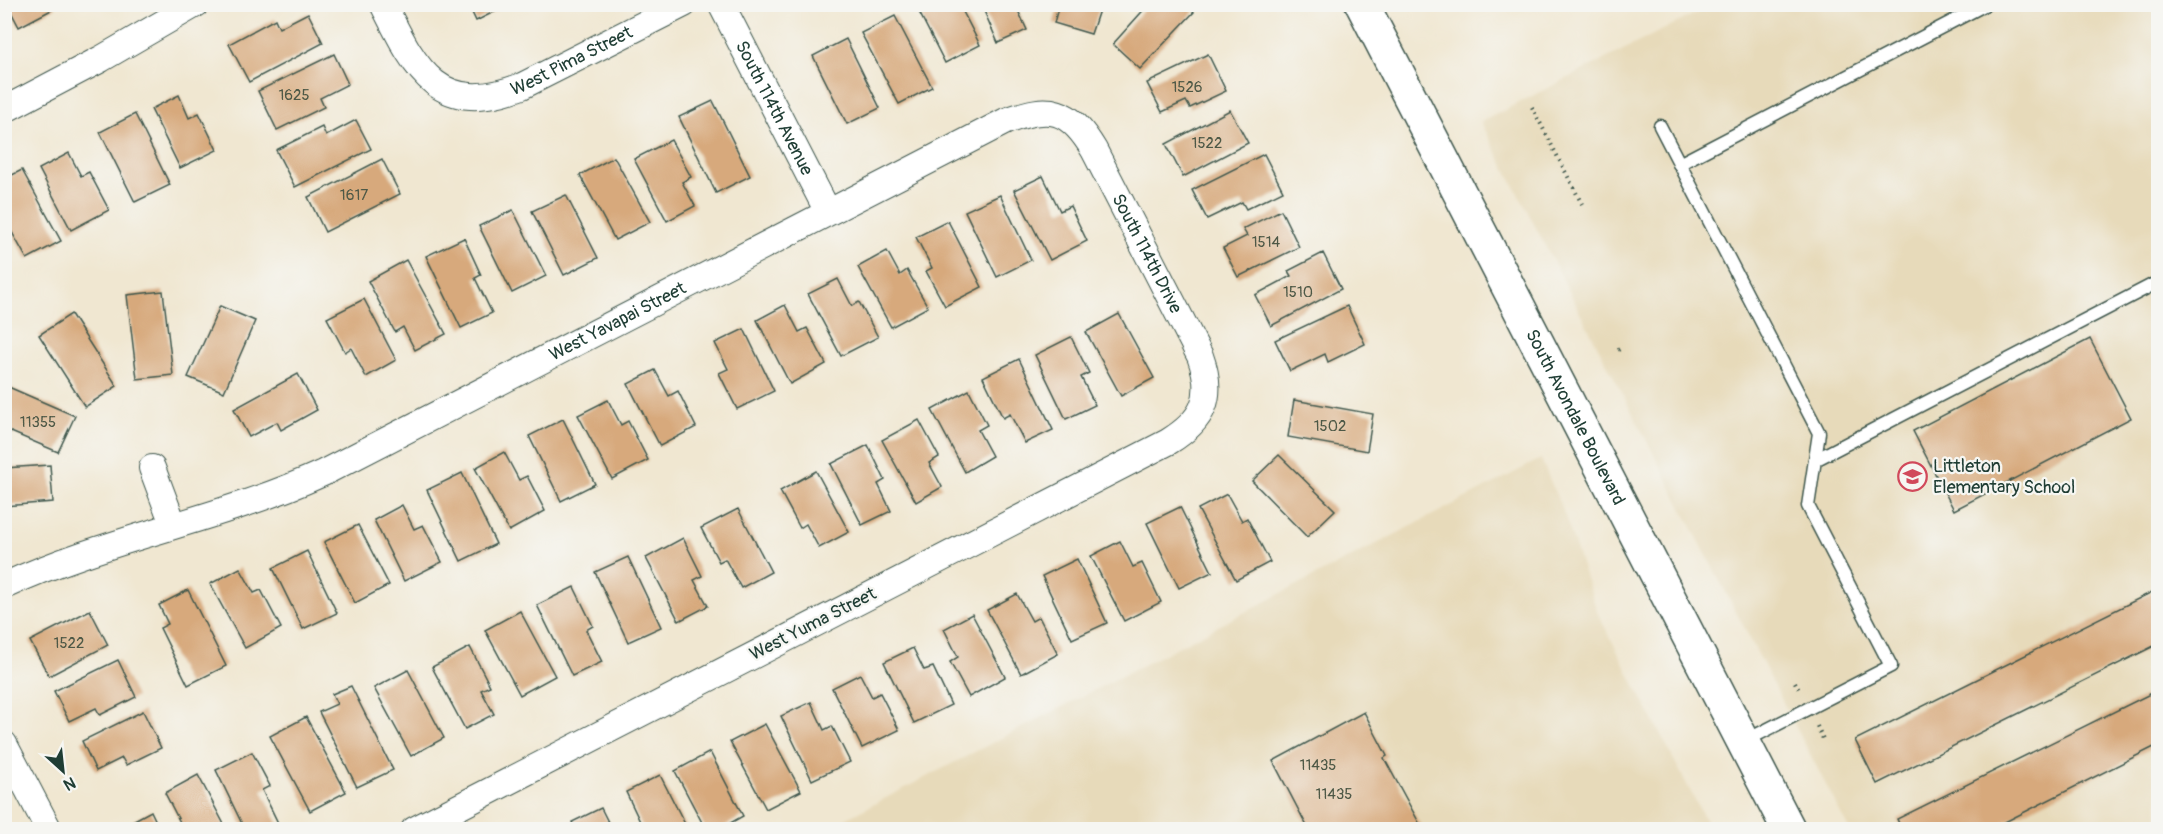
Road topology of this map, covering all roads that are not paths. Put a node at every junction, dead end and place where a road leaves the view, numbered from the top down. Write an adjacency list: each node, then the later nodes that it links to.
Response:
1 (196, 4): 7 (street)
2 (383, 4): 3 (street, West Pima Street)
3 (684, 4)
4 (721, 4): 11 (street, South 114th Avenue)
5 (1362, 4): 18 (main road, South Avondale Boulevard)
6 (1986, 4): 10 (lane)
7 (4, 110)
8 (1059, 112): 11 (street, West Yavapai Street); 13 (street, South 114th Drive)
9 (1660, 126): 10 (lane)
10 (1679, 164): 14 (lane)
11 (828, 212): 16 (street, West Yavapai Street)
12 (2158, 282): 14 (lane)
13 (1204, 408): 21 (street, West Yuma Street)
14 (1815, 460): 18 (lane)
15 (152, 468): 16 (street)
16 (173, 524): 17 (street, West Yavapai Street)
17 (4, 586)
18 (1742, 742): 22 (main road, South Avondale Boulevard)
19 (4, 744): 20 (street)
20 (49, 830)
21 (414, 830)
22 (1789, 830)

